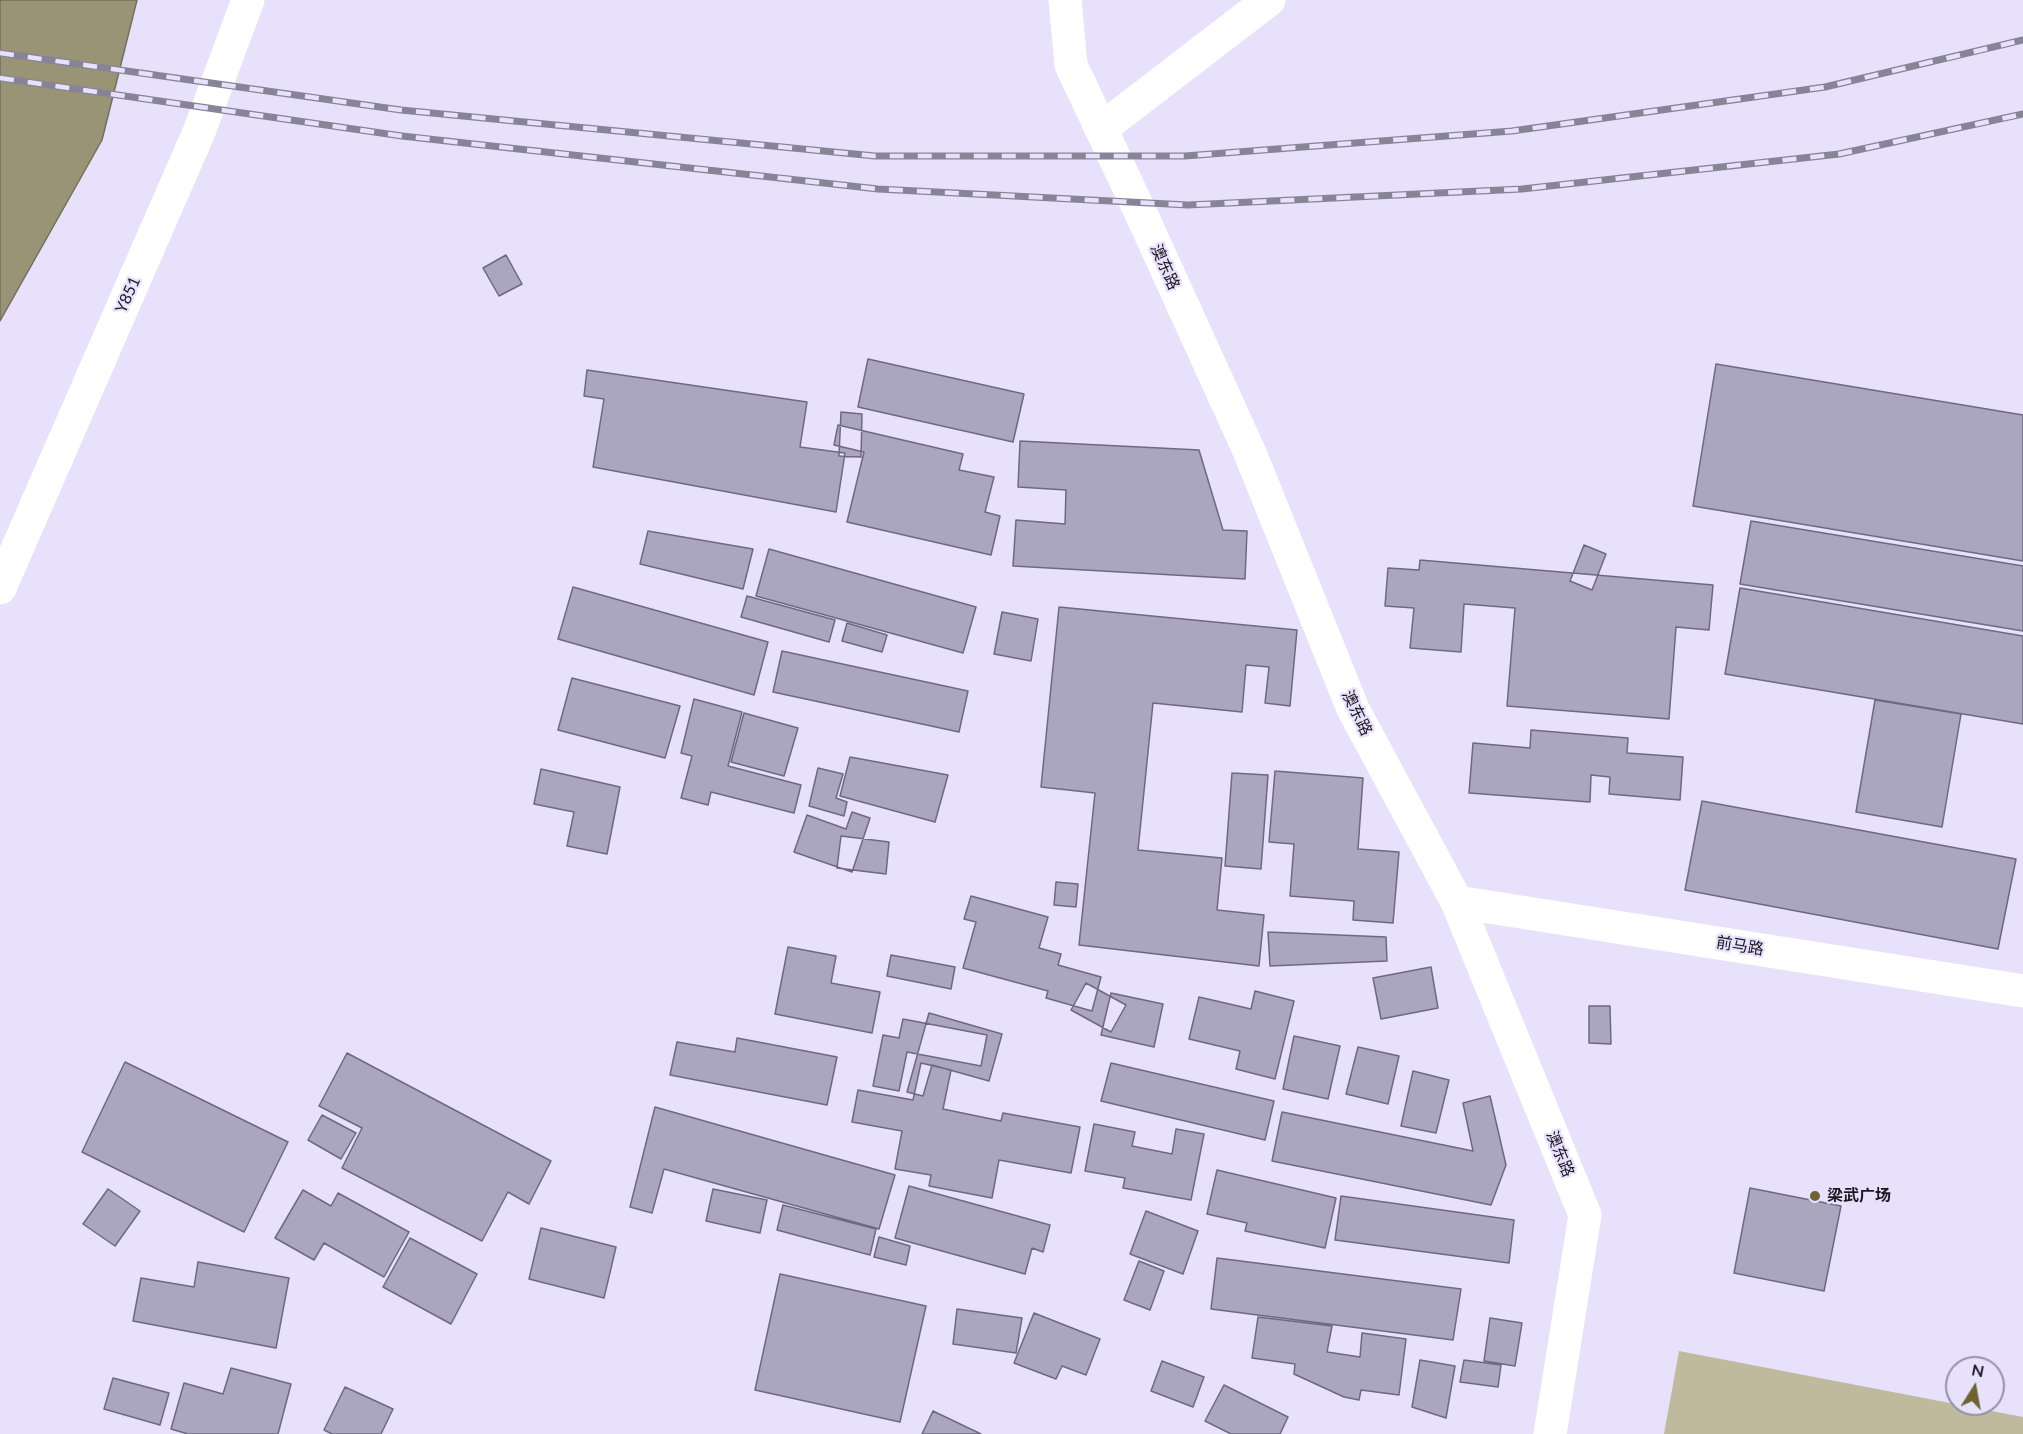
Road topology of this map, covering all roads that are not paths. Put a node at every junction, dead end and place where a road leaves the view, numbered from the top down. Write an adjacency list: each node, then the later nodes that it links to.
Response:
1 (248, 0): 5 (street, Y851)
2 (1065, 0): 4 (street, 澳东路)
3 (1269, 0): 4 (street)
4 (1101, 129): 6 (street, 澳东路)
5 (0, 588)
6 (1457, 902): 7 (street, 前马路); 8 (street, 澳东路)
7 (2023, 991)
8 (1550, 1434)

